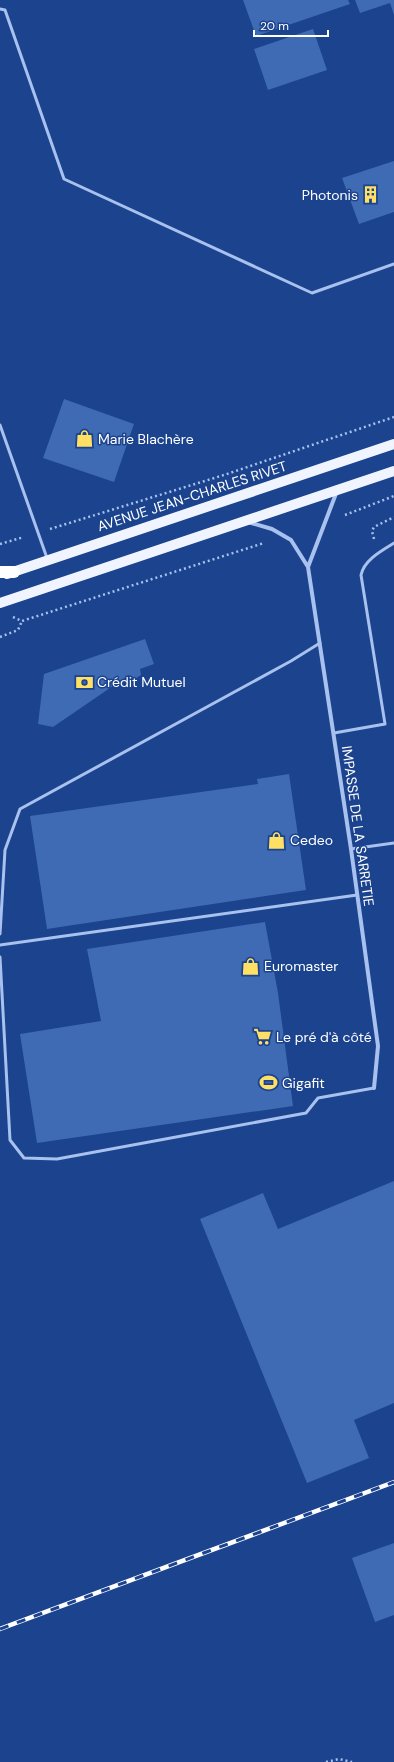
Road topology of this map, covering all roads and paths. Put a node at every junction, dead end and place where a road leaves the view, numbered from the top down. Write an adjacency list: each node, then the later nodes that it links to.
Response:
1 (0, 8): 2 (lane)
2 (394, 264)
3 (394, 417): 12 (path)
4 (0, 425): 12 (lane)
5 (394, 444): 17 (main road, AVENUE JEAN-CHARLES RIVET)
6 (394, 471): 7 (main road)
7 (337, 490): 10 (main road); 11 (street)
8 (394, 496): 11 (path)
9 (394, 517): 16 (path)
10 (244, 521): 13 (street); 22 (main road)
11 (326, 522): 18 (street)
12 (37, 533): 15 (path); 17 (lane)
13 (284, 536): 18 (street); 24 (path)
14 (394, 543): 16 (lane)
15 (0, 544)
16 (382, 551): 27 (lane)
17 (48, 560): 20 (main road, AVENUE JEAN-CHARLES RIVET)
18 (308, 567): 26 (street, IMPASSE DE LA SARRETIE)
19 (0, 572): 20 (highway)
20 (14, 572): 21 (main road, AVENUE JEAN-CHARLES RIVET)
21 (0, 576)
22 (0, 603)
23 (8, 615): 24 (path)
24 (22, 621): 25 (path)
25 (0, 637)
26 (320, 643): 27 (street, IMPASSE DE LA SARRETIE); 31 (lane)
27 (334, 733): 29 (street, IMPASSE DE LA SARRETIE)
28 (394, 843): 29 (lane)
29 (351, 849): 30 (street, IMPASSE DE LA SARRETIE)
30 (357, 895): 32 (lane); 34 (street, IMPASSE DE LA SARRETIE)
31 (0, 934)
32 (0, 945)
33 (0, 957): 34 (lane)
34 (374, 1088)
35 (326, 1762): 36 (path)
36 (352, 1762)

